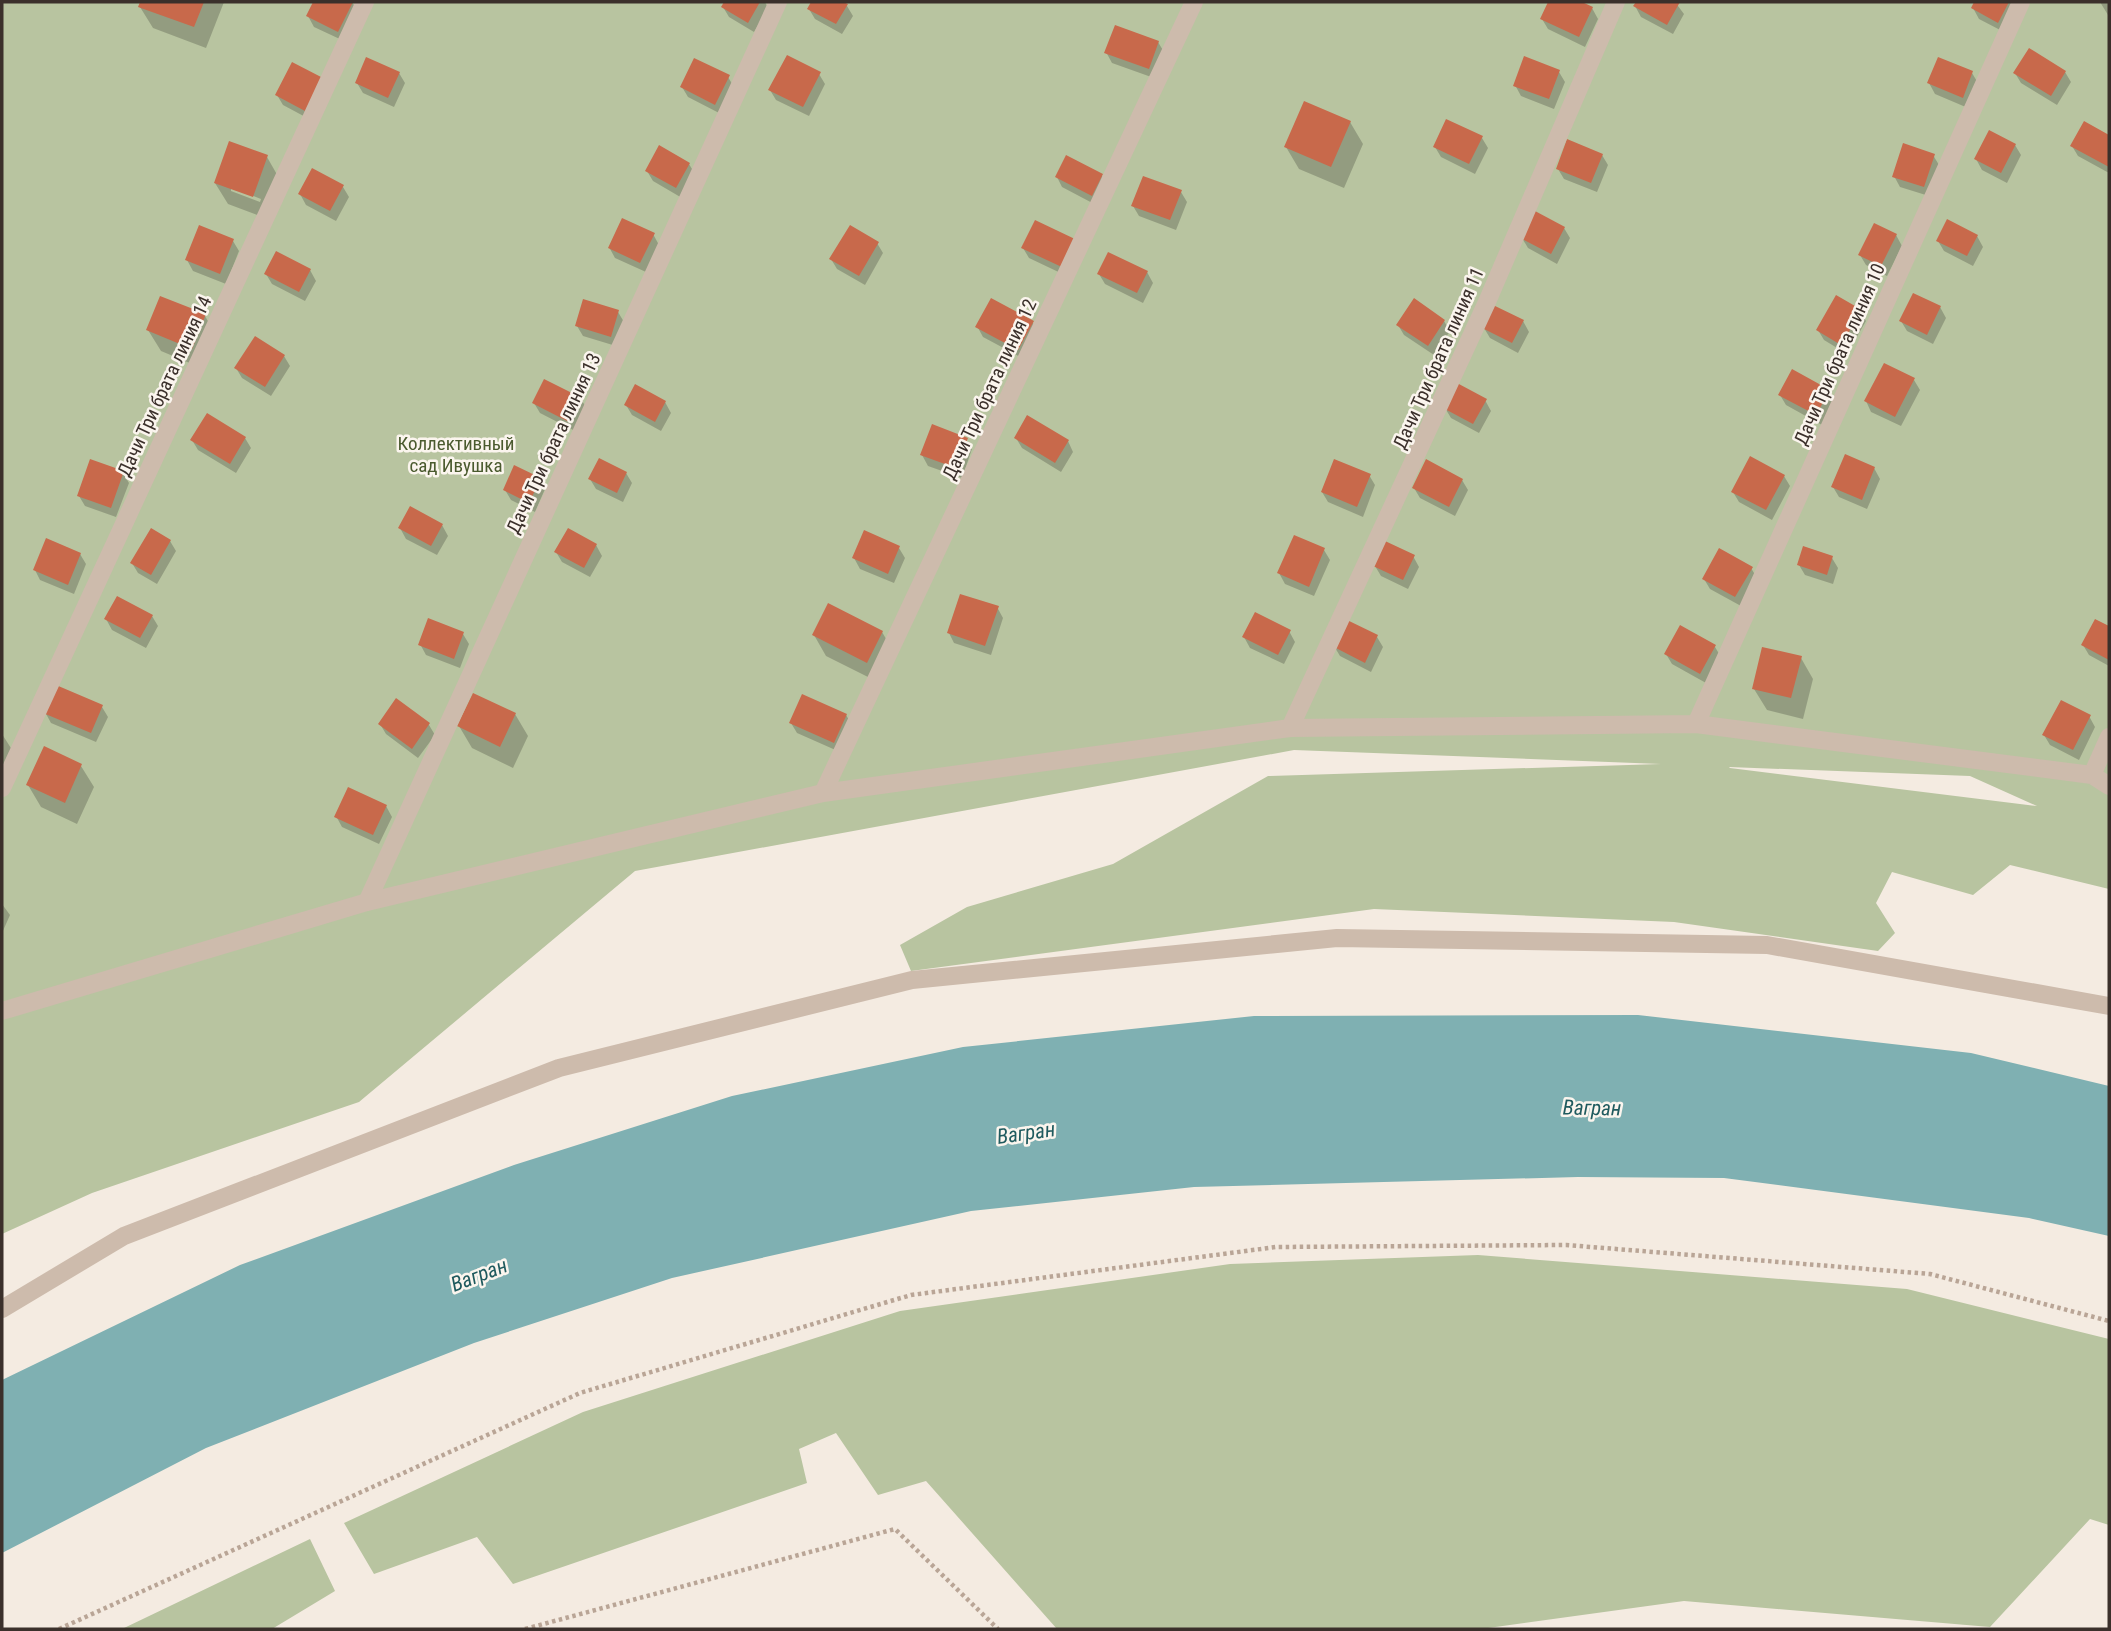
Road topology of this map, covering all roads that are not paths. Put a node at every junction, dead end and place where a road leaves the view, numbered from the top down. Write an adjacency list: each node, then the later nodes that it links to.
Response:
1 (365, 2): 11 (street, Дачи Три брата линия 14)
2 (778, 2): 13 (street, Дачи Три брата линия 13)
3 (1194, 2): 12 (street, Дачи Три брата линия 12)
4 (1616, 2): 7 (street, Дачи Три брата линия 11)
5 (2021, 2): 6 (street, Дачи Три брата линия 10)
6 (1696, 724): 7 (street); 9 (street)
7 (1290, 728): 12 (street)
8 (2109, 737): 9 (street)
9 (2092, 775): 10 (street)
10 (2109, 786)
11 (2, 788)
12 (823, 793): 13 (street)
13 (367, 902): 15 (street)
14 (2109, 1006): 16 (street)
15 (2, 1011)
16 (2, 1309)

